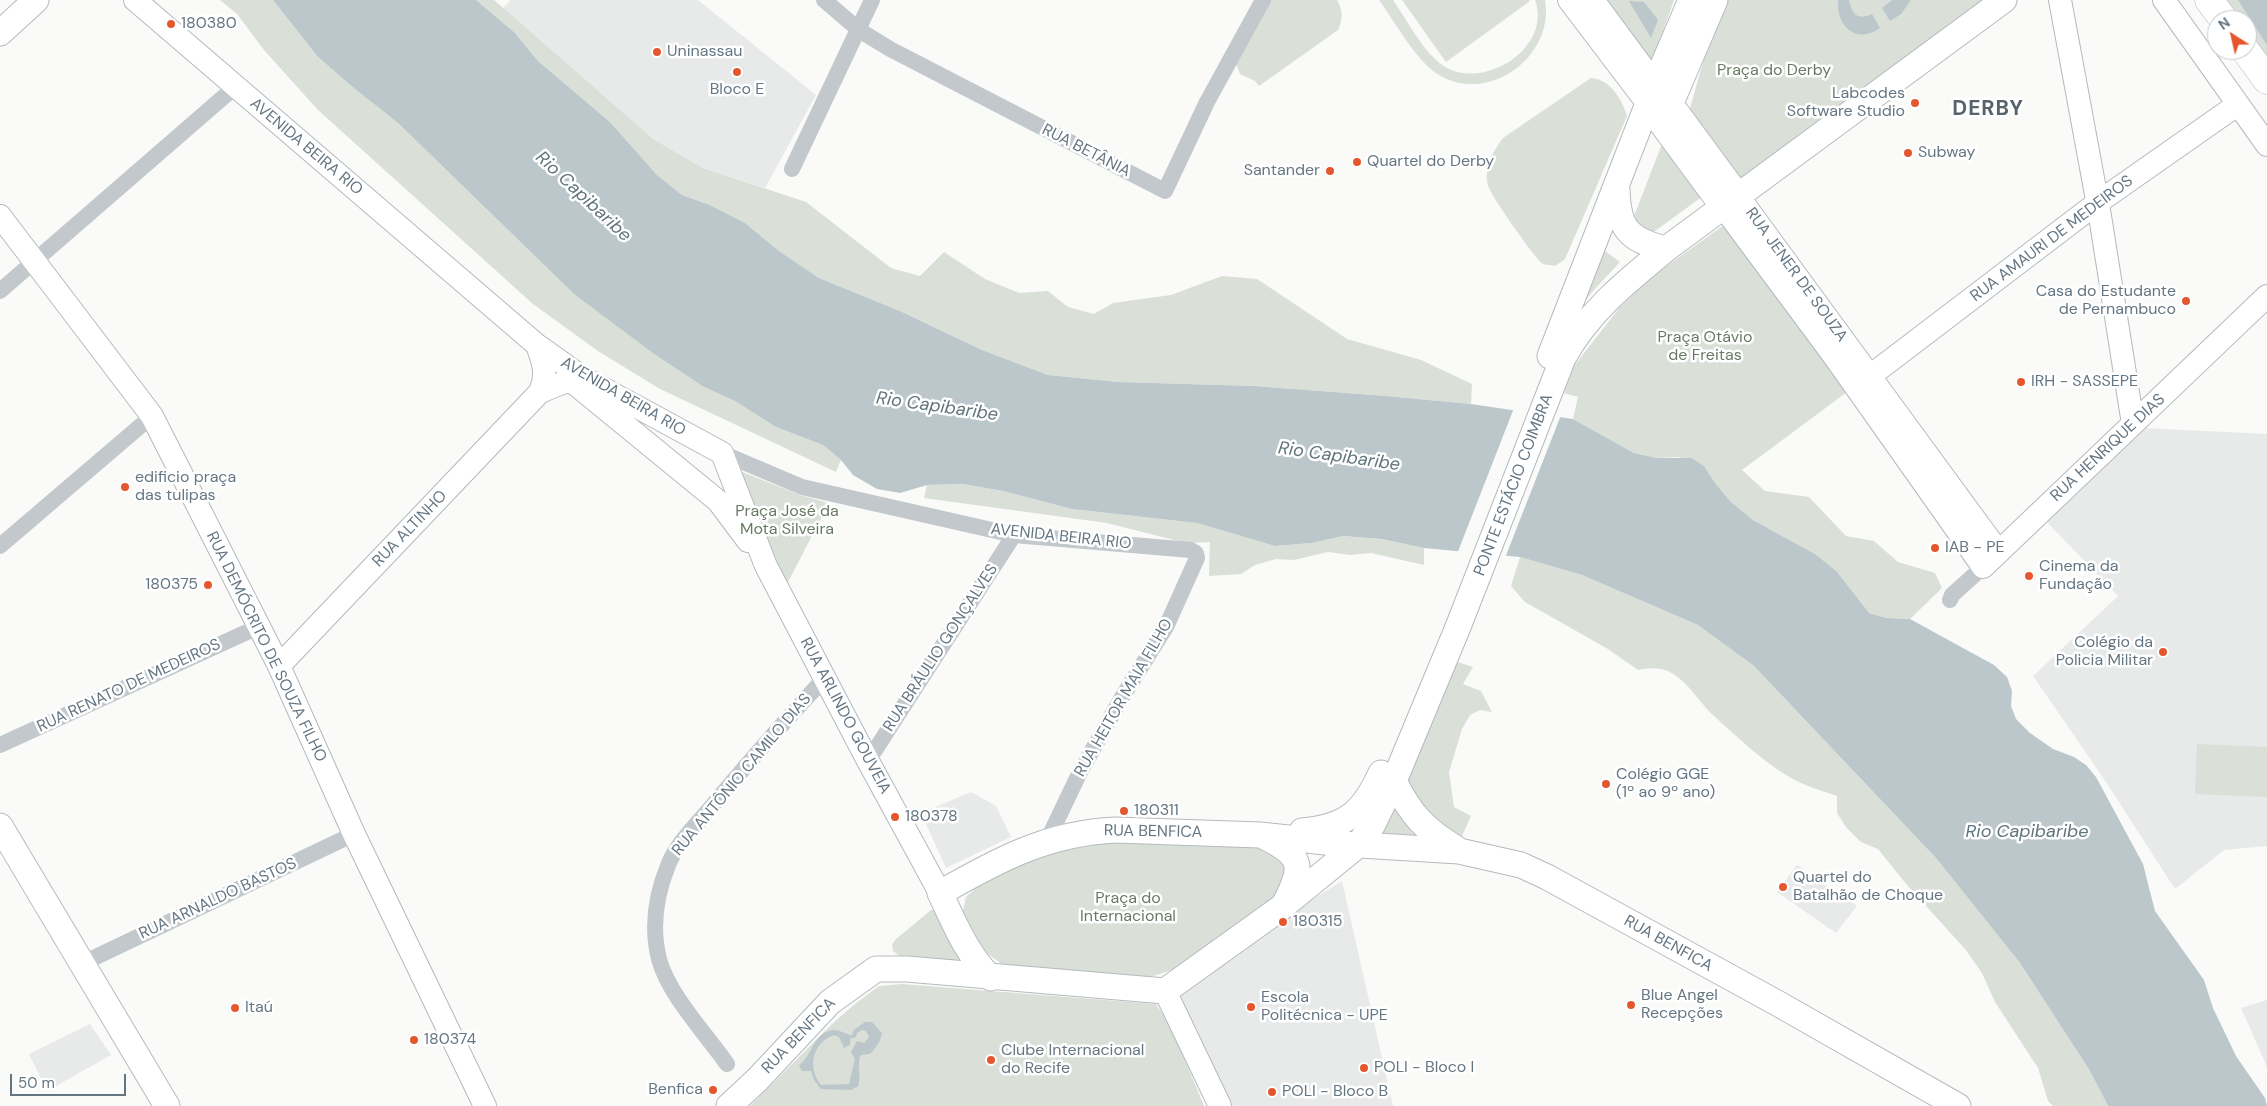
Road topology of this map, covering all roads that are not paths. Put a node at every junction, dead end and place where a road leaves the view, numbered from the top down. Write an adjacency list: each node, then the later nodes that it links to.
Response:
1 (36, 0): 14 (main road)
2 (134, 0): 17 (main road, AVENIDA BEIRA RIO)
3 (824, 0): 13 (street, RUA BETÂNIA)
4 (872, 0): 13 (street)
5 (1263, 0): 13 (street, RUA BETÂNIA)
6 (1569, 0): 18 (main road, RUA JENER DE SOUZA)
7 (1593, 0): 18 (main road, RUA JENER DE SOUZA)
8 (1691, 0): 18 (main road)
9 (1716, 0): 18 (main road)
10 (2004, 0): 23 (main road)
11 (2060, 0): 24 (main road)
12 (2164, 0): 19 (main road)
13 (858, 30): 21 (street)
14 (0, 33)
15 (2252, 60): 16 (highway)
16 (2267, 80)
17 (235, 88): 27 (street); 30 (main road, AVENIDA BEIRA RIO)
18 (1659, 104): 22 (main road); 23 (main road, RUA JENER DE SOUZA)
19 (2237, 105): 20 (main road); 24 (main road, RUA AMAURI DE MEDEIROS)
20 (2267, 145)
21 (792, 169)
22 (1617, 185): 26 (main road); 31 (main road)
23 (1731, 202): 26 (main road); 32 (main road, RUA JENER DE SOUZA); 40 (main road, RUA JENER DE SOUZA)
24 (2097, 203): 32 (main road, RUA AMAURI DE MEDEIROS); 35 (main road)
25 (0, 216): 27 (main road, RUA DEMÓCRITO DE SOUZA FILHO)
26 (1666, 249): 31 (main road)
27 (35, 260): 28 (street); 34 (main road, RUA DEMÓCRITO DE SOUZA FILHO)
28 (0, 291)
29 (2267, 296): 35 (main road, RUA HENRIQUE DIAS)
30 (537, 345): 33 (main road); 36 (main road, AVENIDA BEIRA RIO)
31 (1557, 357): 43 (main road, PONTE ESTÁCIO COIMBRA)
32 (1870, 376): 40 (main road, RUA JENER DE SOUZA)
33 (540, 392): 41 (main road, RUA ARLINDO GOUVEIA); 45 (main road, RUA ALTINHO)
34 (152, 416): 38 (street); 44 (main road, RUA DEMÓCRITO DE SOUZA FILHO)
35 (2133, 424): 40 (main road, RUA HENRIQUE DIAS)
36 (722, 453): 37 (street, AVENIDA BEIRA RIO); 41 (main road, RUA ARLINDO GOUVEIA)
37 (1014, 535): 39 (street, AVENIDA BEIRA RIO); 48 (street, RUA BRÁULIO GONÇALVES)
38 (0, 546)
39 (1196, 553): 53 (street, RUA HEITOR MAIA FILHO)
40 (1991, 559): 42 (street, RUA HENRIQUE DIAS)
41 (766, 566): 46 (main road, RUA ARLINDO GOUVEIA)
42 (1950, 600)
43 (1458, 608): 49 (main road); 52 (main road)
44 (258, 627): 45 (main road, RUA DEMÓCRITO DE SOUZA FILHO); 47 (street, RUA RENATO DE MEDEIROS)
45 (279, 666): 51 (main road, RUA DEMÓCRITO DE SOUZA FILHO)
46 (825, 678): 48 (main road, RUA ARLINDO GOUVEIA); 63 (street, RUA ANTÔNIO CAMILO DIAS)
47 (0, 745)
48 (868, 761): 56 (main road, RUA ARLINDO GOUVEIA)
49 (1394, 782): 54 (main road); 55 (main road)
50 (0, 826): 60 (main road)
51 (354, 834): 60 (street, RUA ARNALDO BASTOS); 65 (main road, RUA DEMÓCRITO DE SOUZA FILHO)
52 (1260, 835): 53 (main road, RUA BENFICA); 54 (main road, RUA BENFICA); 59 (main road)
53 (1047, 841): 57 (main road, RUA BENFICA)
54 (1358, 844): 55 (main road, RUA BENFICA); 59 (main road)
55 (1459, 850): 68 (main road, RUA BENFICA)
56 (925, 865): 57 (main road); 58 (main road, RUA ARLINDO GOUVEIA)
57 (966, 878): 58 (main road, RUA BENFICA)
58 (940, 893): 61 (main road)
59 (1282, 907): 62 (main road)
60 (81, 964): 64 (main road)
61 (991, 978): 62 (main road, RUA BENFICA); 66 (main road, RUA BENFICA)
62 (1165, 991): 67 (main road)
63 (727, 1064)
64 (167, 1106)
65 (485, 1106)
66 (729, 1106)
67 (1220, 1106)
68 (1958, 1106)

